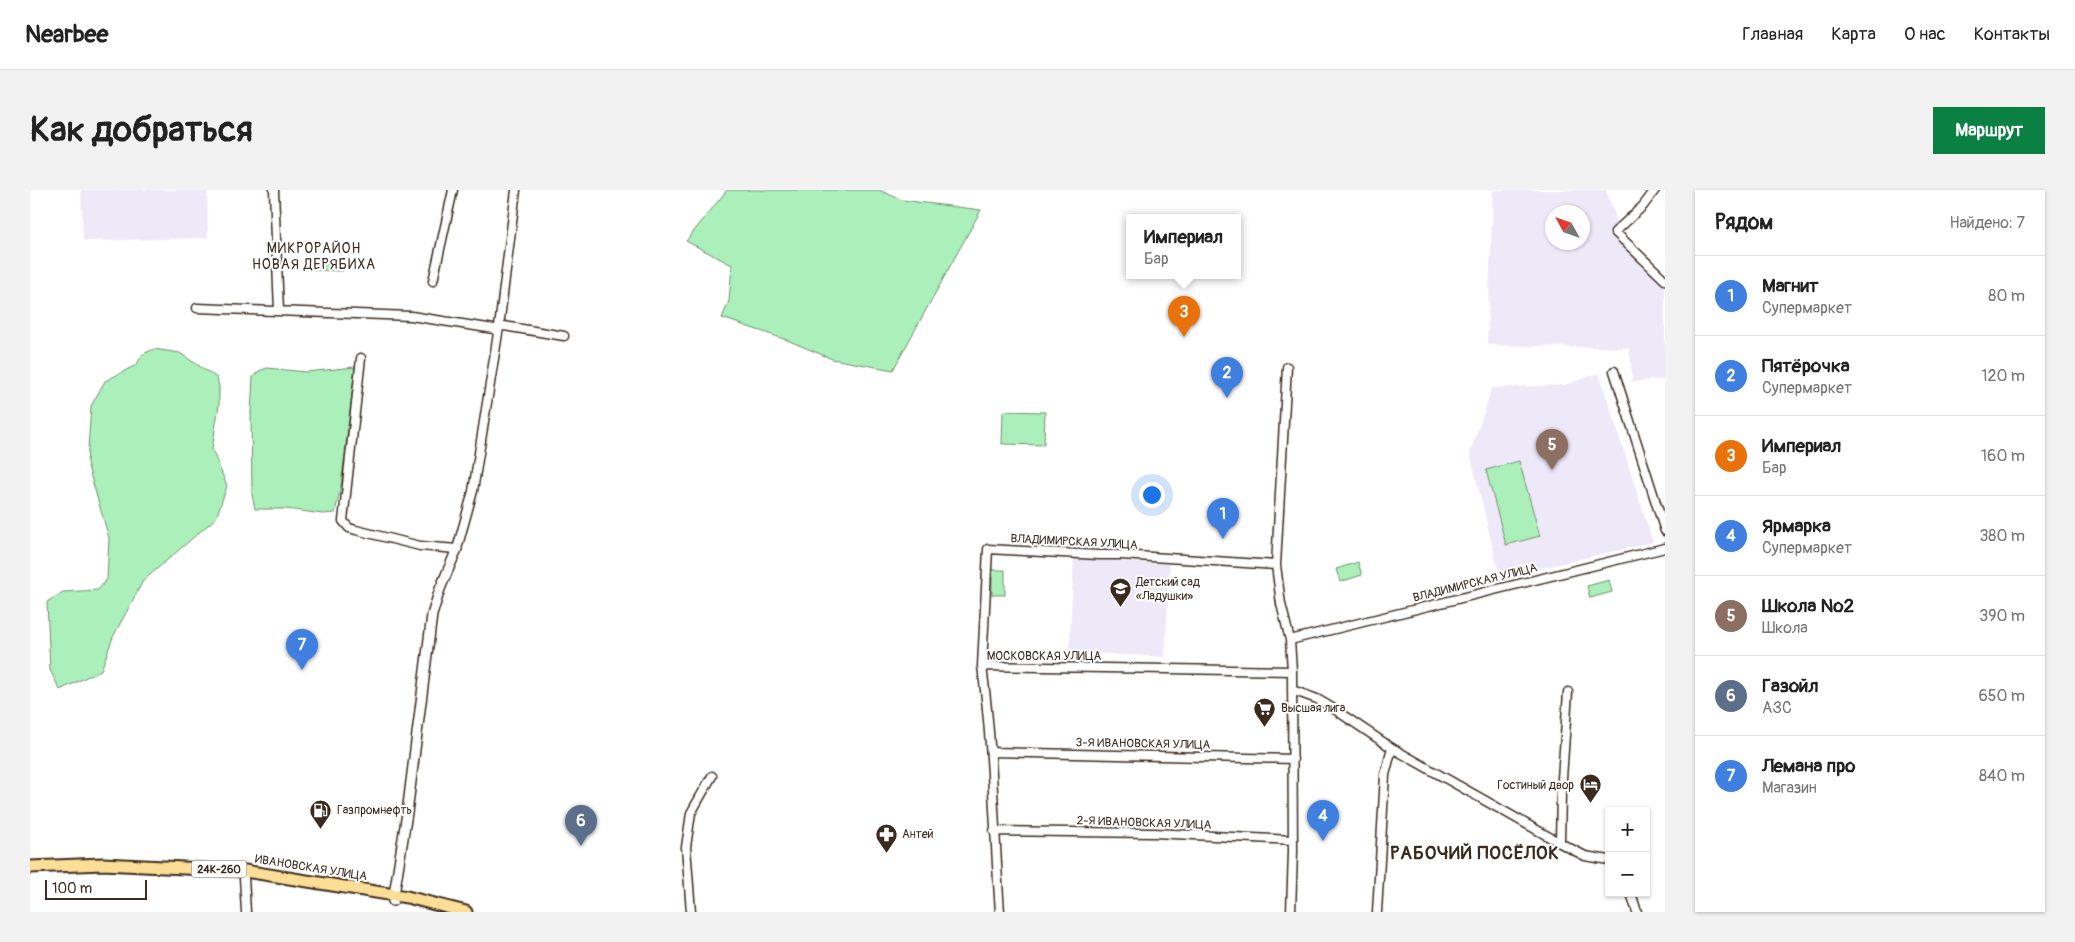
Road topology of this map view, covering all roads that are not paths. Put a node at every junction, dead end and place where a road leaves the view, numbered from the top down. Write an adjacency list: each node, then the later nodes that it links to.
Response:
1 (274, 190): 8 (street)
2 (453, 190): 6 (street)
3 (516, 190): 9 (street)
4 (1655, 190): 5 (street)
5 (1665, 280)
6 (433, 281)
7 (197, 308): 8 (street)
8 (279, 311): 9 (street)
9 (499, 327): 10 (street); 16 (street)
10 (564, 336)
11 (361, 358): 16 (street)
12 (1287, 366): 17 (street)
13 (1614, 370): 14 (street)
14 (1665, 531)
15 (1665, 548): 18 (street, ВЛАДИМИРСКАЯ УЛИЦА)
16 (457, 549): 34 (street)
17 (1276, 565): 18 (street); 19 (street, ВЛАДИМИРСКАЯ УЛИЦА)
18 (1290, 640): 20 (street)
19 (982, 666): 20 (street, МОСКОВСКАЯ УЛИЦА); 24 (street, МОСКОВСКАЯ УЛИЦА)
20 (1292, 670): 21 (street)
21 (1292, 690): 23 (street); 25 (street)
22 (1568, 692): 29 (street)
23 (1392, 748): 29 (street); 41 (street)
24 (992, 752): 25 (street, 3-Я ИВАНОВСКАЯ УЛИЦА); 27 (street, МОСКОВСКАЯ УЛИЦА)
25 (1293, 759): 28 (street)
26 (712, 776): 38 (street)
27 (994, 832): 28 (street, 2-Я ИВАНОВСКАЯ УЛИЦА); 39 (street, МОСКОВСКАЯ УЛИЦА)
28 (1293, 840): 40 (street)
29 (1560, 843): 30 (street)
30 (1605, 859)
31 (30, 869): 32 (main road, 24К-260); 34 (main road, ИВАНОВСКАЯ УЛИЦА / 24К-260)
32 (244, 878): 34 (main road, ИВАНОВСКАЯ УЛИЦА / 24К-260); 35 (street)
33 (1632, 897): 42 (street)
34 (393, 898): 36 (main road, ИВАНОВСКАЯ УЛИЦА / 24К-260); 37 (main road, ИВАНОВСКАЯ УЛИЦА / 24К-260)
35 (246, 912)
36 (452, 912)
37 (466, 912)
38 (691, 912)
39 (1000, 912)
40 (1291, 912)
41 (1376, 912)
42 (1637, 912)

